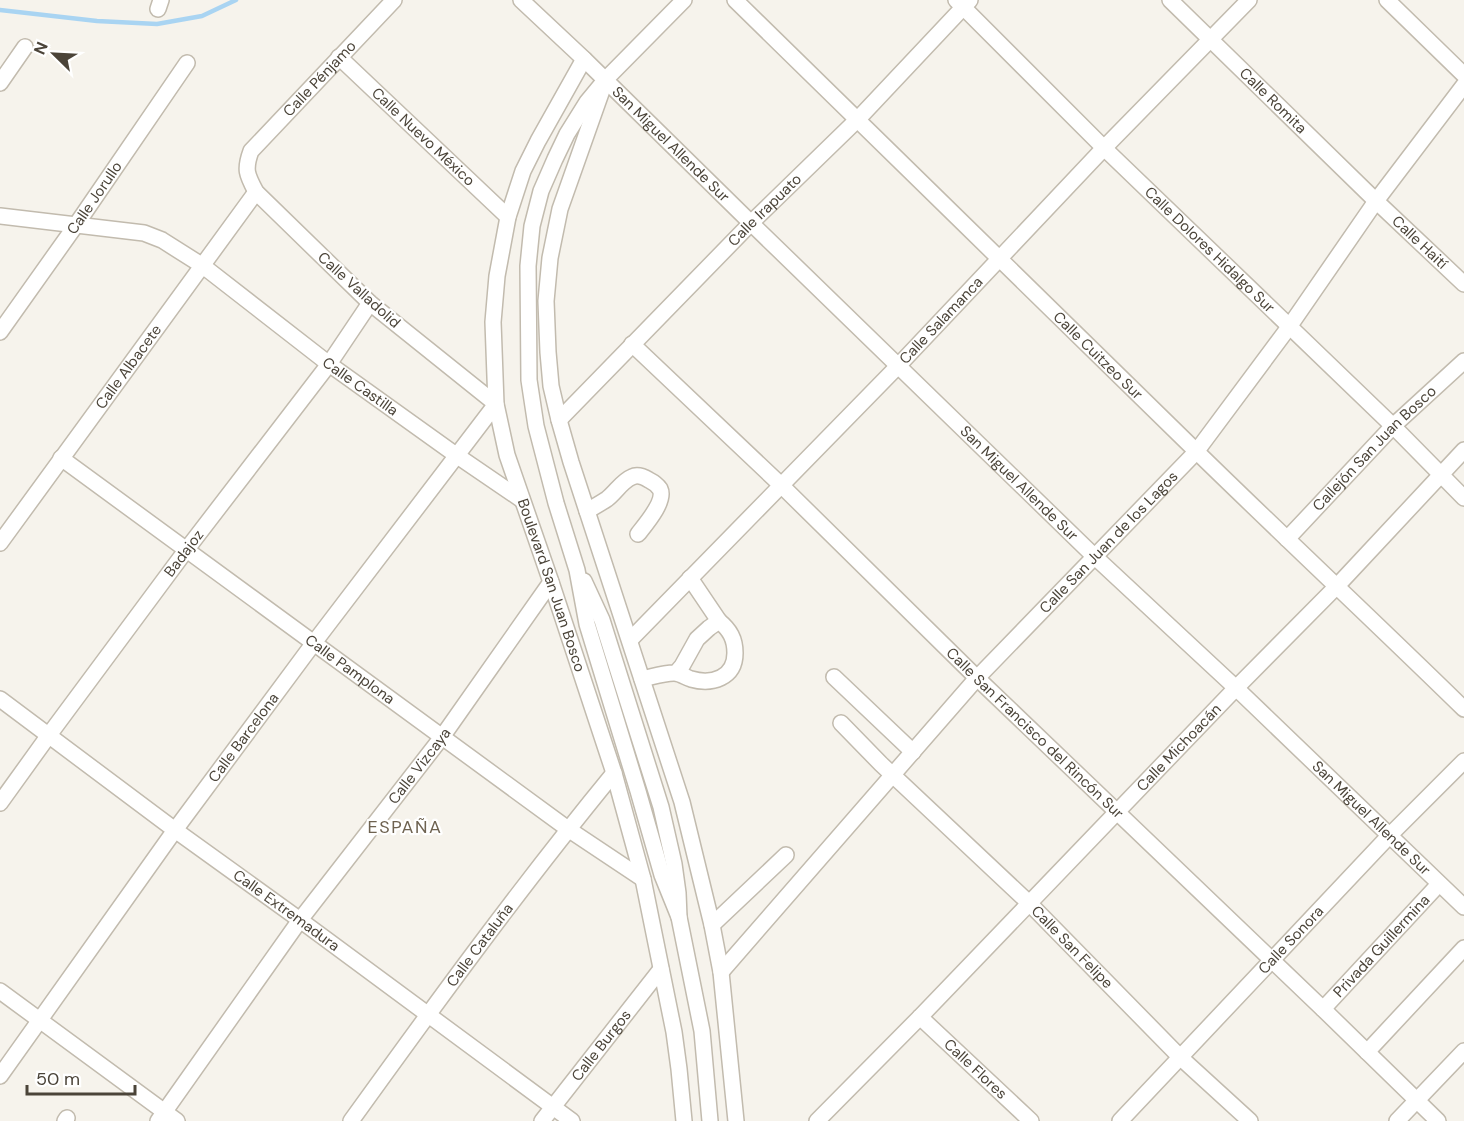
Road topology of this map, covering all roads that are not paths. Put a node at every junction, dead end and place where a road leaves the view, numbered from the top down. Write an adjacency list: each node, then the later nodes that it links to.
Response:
1 (393, 0): 11 (street, Calle Pénjamo)
2 (521, 0): 12 (street, San Miguel Allende Sur)
3 (684, 0): 15 (street)
4 (735, 0): 18 (street, Calle Cuitzeo Sur)
5 (1170, 0): 9 (street, Calle Romita)
6 (1249, 0): 9 (street, Calle Salamanca)
7 (1387, 0): 14 (street)
8 (963, 2): 18 (street, Calle Irapuato); 19 (street, Calle Dolores Hidalgo Sur)
9 (1211, 39): 19 (street, Calle Salamanca); 22 (street, Calle Romita)
10 (25, 47): 16 (street)
11 (339, 57): 20 (street, Calle Pénjamo); 24 (street, Calle Nuevo México)
12 (584, 58): 15 (street, San Miguel Allende Sur); 24 (street, Boulevard San Juan Bosco)
13 (187, 63): 26 (street, Calle Jorullo)
14 (1464, 75)
15 (606, 79): 25 (street, San Miguel Allende Sur); 38 (street); 106 (street)
16 (0, 83)
17 (1464, 85): 22 (street, Calle San Juan de los Lagos)
18 (858, 118): 25 (street, Calle Irapuato); 27 (street, Calle Cuitzeo Sur)
19 (1104, 148): 27 (street, Calle Salamanca); 31 (street, Calle Dolores Hidalgo Sur)
20 (248, 159): 21 (street, Calle Valladolid)
21 (256, 192): 28 (street, Calle Albacete); 30 (street, Calle Valladolid)
22 (1377, 201): 29 (street, Calle Haití); 31 (street, Calle San Juan de los Lagos)
23 (0, 216): 26 (street, Calle Castilla)
24 (508, 217): 37 (street, Boulevard San Juan Bosco)
25 (752, 223): 33 (street, Calle Irapuato); 36 (street, San Miguel Allende Sur)
26 (76, 225): 28 (street, Calle Castilla); 32 (street, Calle Jorullo)
27 (998, 259): 36 (street, Calle Salamanca); 41 (street, Calle Cuitzeo Sur)
28 (203, 266): 35 (street, Calle Castilla); 43 (street, Calle Albacete)
29 (1464, 284)
30 (370, 303): 35 (street, Badajoz); 37 (street, Calle Valladolid)
31 (1289, 327): 39 (street, Calle Dolores Hidalgo Sur); 41 (street, Calle San Juan de los Lagos)
32 (0, 332)
33 (632, 344): 38 (street, Calle Irapuato); 45 (street, Calle San Francisco del Rincón Sur)
34 (1464, 361): 39 (street, Callejón San Juan Bosco)
35 (329, 364): 42 (street, Calle Castilla); 52 (street, Badajoz)
36 (898, 366): 45 (street, Calle Salamanca); 53 (street, San Miguel Allende Sur)
37 (496, 404): 42 (street, Calle Barcelona); 47 (street, Boulevard San Juan Bosco)
38 (558, 420): 48 (street)
39 (1393, 426): 44 (street, Calle Dolores Hidalgo Sur); 50 (street, Callejón San Juan Bosco)
40 (1464, 450): 44 (street, Calle Michoacán)
41 (1196, 452): 50 (street, Calle Cuitzeo Sur); 53 (street, Calle San Juan de los Lagos)
42 (456, 455): 47 (street, Calle Castilla); 59 (street, Calle Barcelona)
43 (61, 458): 51 (street, Calle Albacete); 52 (street, Calle Pamplona)
44 (1440, 474): 46 (street, Calle Dolores Hidalgo Sur); 56 (street, Calle Michoacán)
45 (782, 486): 54 (street, Calle Salamanca); 62 (street, Calle San Francisco del Rincón Sur)
46 (1464, 498)
47 (522, 500): 55 (street, Boulevard San Juan Bosco)
48 (587, 511): 49 (street); 58 (street)
49 (638, 534)
50 (1287, 539): 56 (street, Calle Cuitzeo Sur)
51 (0, 543)
52 (187, 549): 59 (street, Calle Pamplona); 68 (street, Badajoz)
53 (1094, 556): 62 (street, Calle San Juan de los Lagos); 64 (street, San Miguel Allende Sur)
54 (690, 578): 57 (street); 58 (street, Calle Salamanca)
55 (551, 582): 69 (street, Calle Vizcaya); 72 (street, Boulevard San Juan Bosco)
56 (1337, 586): 64 (street, Calle Michoacán); 66 (street, Calle Cuitzeo Sur)
57 (719, 621): 60 (street); 60 (street)
58 (630, 640): 63 (street)
59 (313, 644): 69 (street, Calle Pamplona); 77 (street, Calle Barcelona)
60 (676, 673): 63 (street)
61 (834, 677): 70 (street)
62 (977, 678): 70 (street, Calle San Juan de los Lagos); 75 (street, Calle San Francisco del Rincón Sur)
63 (642, 680): 85 (street)
64 (1236, 688): 75 (street, Calle Michoacán); 78 (street, San Miguel Allende Sur)
65 (0, 699): 68 (street, Calle Extremadura)
66 (1464, 709)
67 (841, 723): 73 (street, Calle San Felipe)
68 (49, 735): 74 (street, Badajoz); 77 (street, Calle Extremadura)
69 (442, 737): 76 (street, Calle Pamplona); 84 (street, Calle Vizcaya)
70 (913, 752): 73 (street, Calle San Juan de los Lagos)
71 (1464, 761): 78 (street, Calle Sonora)
72 (614, 773): 76 (street, Calle Cataluña); 80 (street, Boulevard San Juan Bosco)
73 (894, 775): 82 (street, Calle San Felipe); 89 (street, Calle San Juan de los Lagos)
74 (0, 803)
75 (1118, 811): 82 (street, Calle Michoacán); 87 (street, Calle San Francisco del Rincón Sur)
76 (568, 829): 80 (street, Calle Pamplona); 92 (street, Calle Cataluña)
77 (175, 830): 84 (street, Calle Extremadura); 94 (street, Calle Barcelona)
78 (1389, 836): 81 (street, San Miguel Allende Sur); 87 (street, Calle Sonora)
79 (786, 855): 85 (street)
80 (643, 879): 88 (street, Boulevard San Juan Bosco)
81 (1440, 884): 83 (street, San Miguel Allende Sur); 91 (street, Privada Guillermina)
82 (1029, 903): 93 (street, Calle Michoacán); 97 (street, Calle San Felipe)
83 (1464, 907)
84 (300, 920): 92 (street, Calle Extremadura); 101 (street, Calle Vizcaya)
85 (712, 926): 89 (street)
86 (1464, 948): 95 (street)
87 (1273, 961): 91 (street, Calle San Francisco del Rincón Sur); 97 (street, Calle Sonora)
88 (661, 969): 100 (street, Calle Burgos); 105 (street, Boulevard San Juan Bosco)
89 (721, 972): 107 (street)
90 (0, 991): 94 (street)
91 (1323, 1009): 95 (street, Calle San Francisco del Rincón Sur)
92 (428, 1014): 100 (street, Calle Extremadura); 102 (street, Calle Cataluña)
93 (920, 1017): 108 (street, Calle Michoacán); 109 (street, Calle Flores)
94 (40, 1020): 98 (street, Calle Barcelona); 101 (street)
95 (1367, 1052): 99 (street, Calle San Francisco del Rincón Sur)
96 (1464, 1052): 99 (street)
97 (1181, 1058): 110 (street, Calle Sonora); 111 (street, Calle San Felipe)
98 (0, 1076)
99 (1416, 1101): 112 (street); 113 (street, Calle San Francisco del Rincón Sur)
100 (552, 1107): 103 (street, Calle Burgos); 104 (street, Calle Extremadura)
101 (166, 1118)
102 (351, 1121)
103 (542, 1121)
104 (572, 1121)
105 (684, 1121)
106 (710, 1121)
107 (736, 1121)
108 (817, 1121)
109 (1031, 1121)
110 (1120, 1121)
111 (1250, 1121)
112 (1397, 1121)
113 (1438, 1121)

